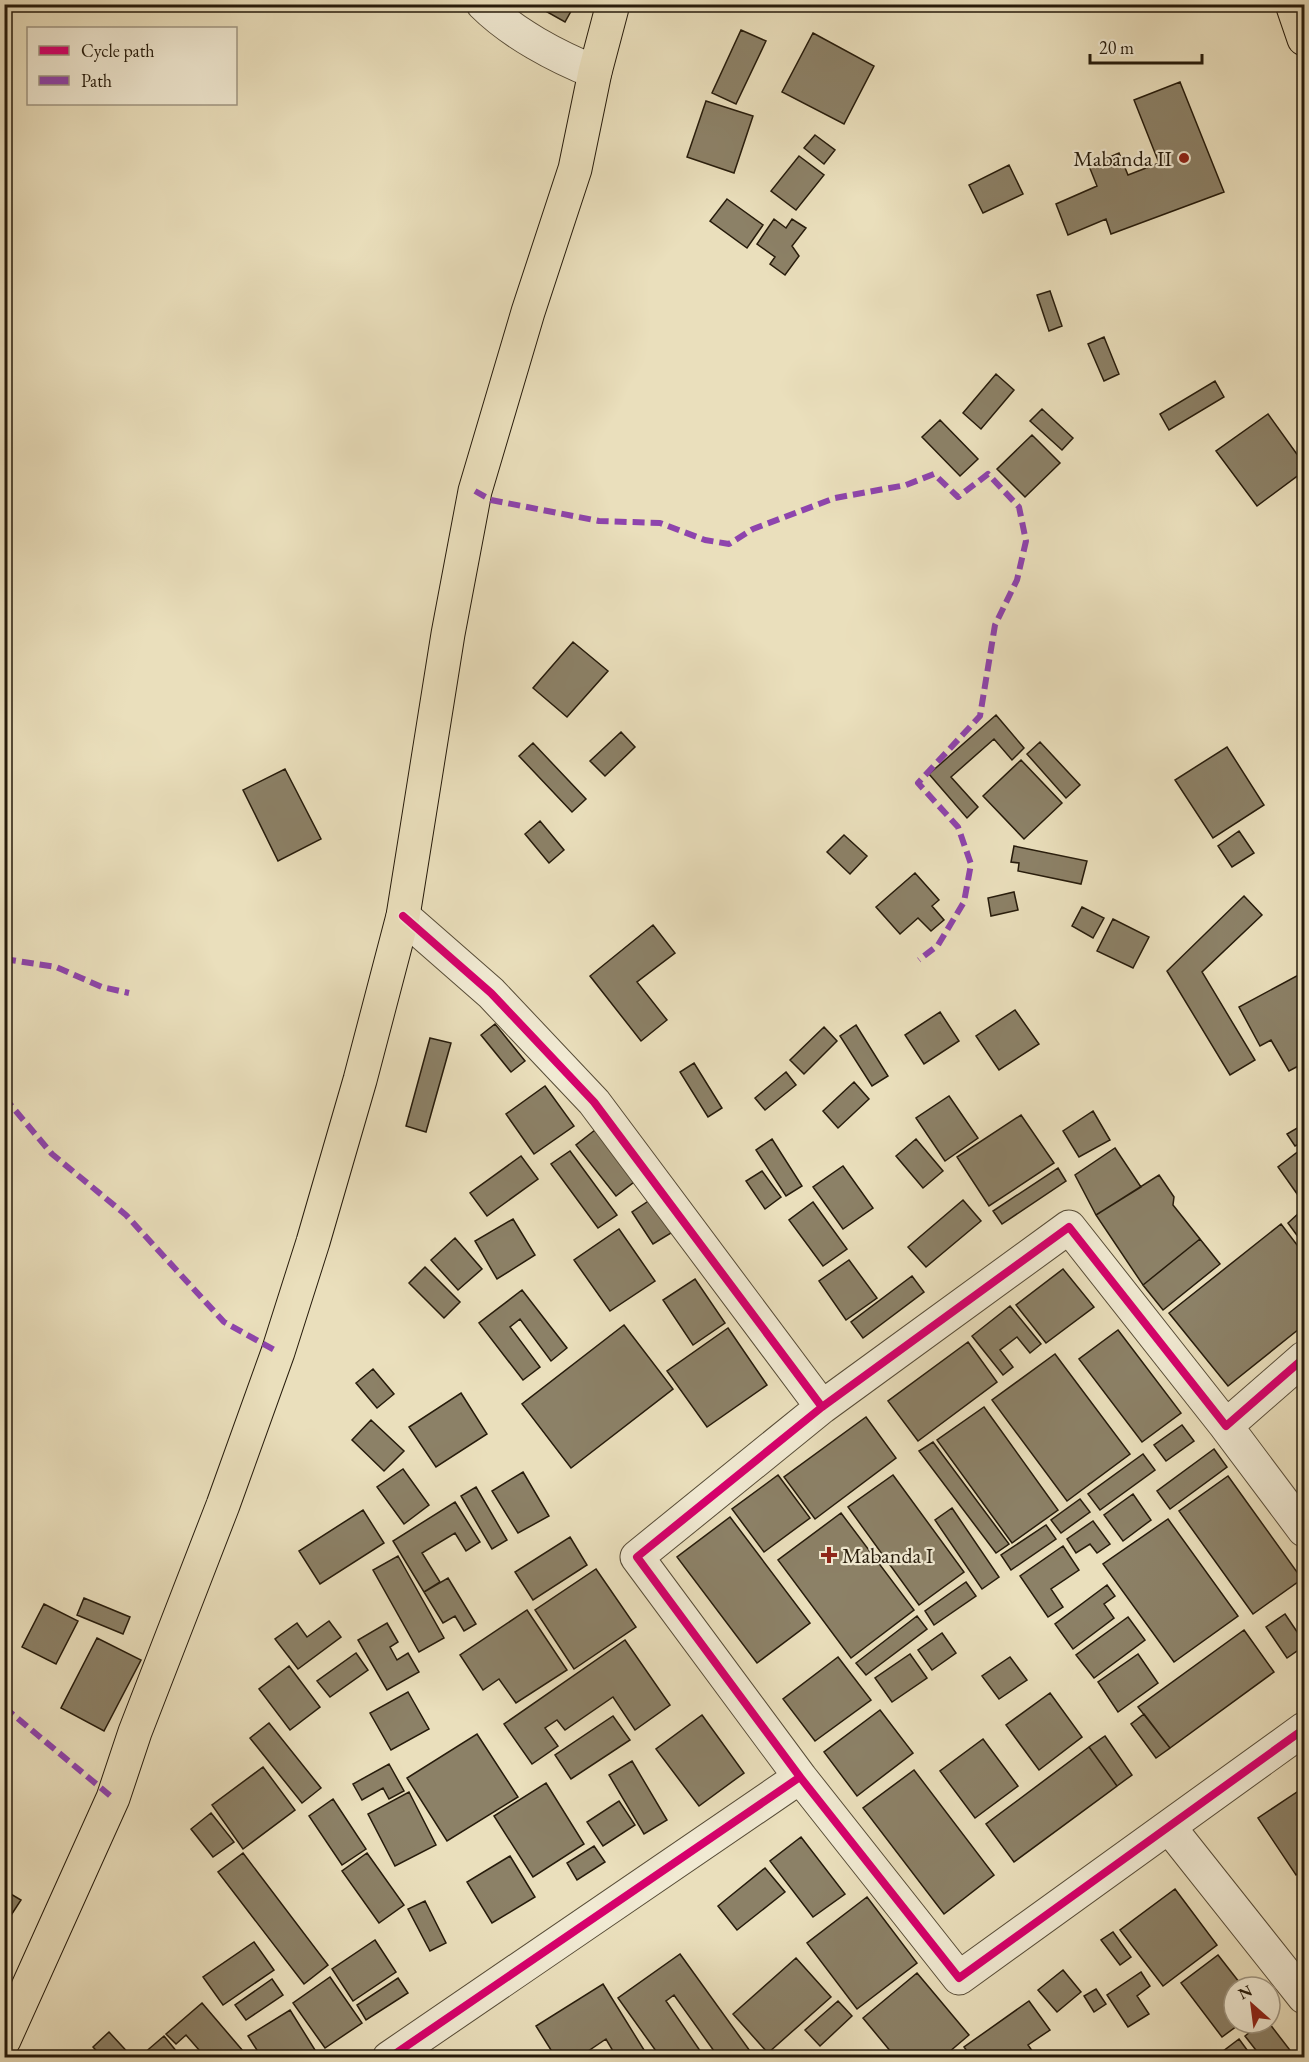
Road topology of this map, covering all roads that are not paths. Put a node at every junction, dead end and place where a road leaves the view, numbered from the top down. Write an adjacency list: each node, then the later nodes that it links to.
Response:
1 (483, 4): 5 (street)
2 (613, 4): 5 (highway)
3 (1292, 4): 4 (highway)
4 (1305, 39)
5 (595, 72): 6 (highway)
6 (403, 916): 8 (street); 15 (highway)
7 (1305, 1358): 9 (street)
8 (822, 1407): 9 (street); 12 (street)
9 (1226, 1426): 10 (street)
10 (1305, 1530)
11 (1305, 1729): 13 (street)
12 (800, 1777): 13 (street); 16 (street)
13 (1169, 1827): 14 (street)
14 (1305, 1997)
15 (4, 2040)
16 (388, 2058)

